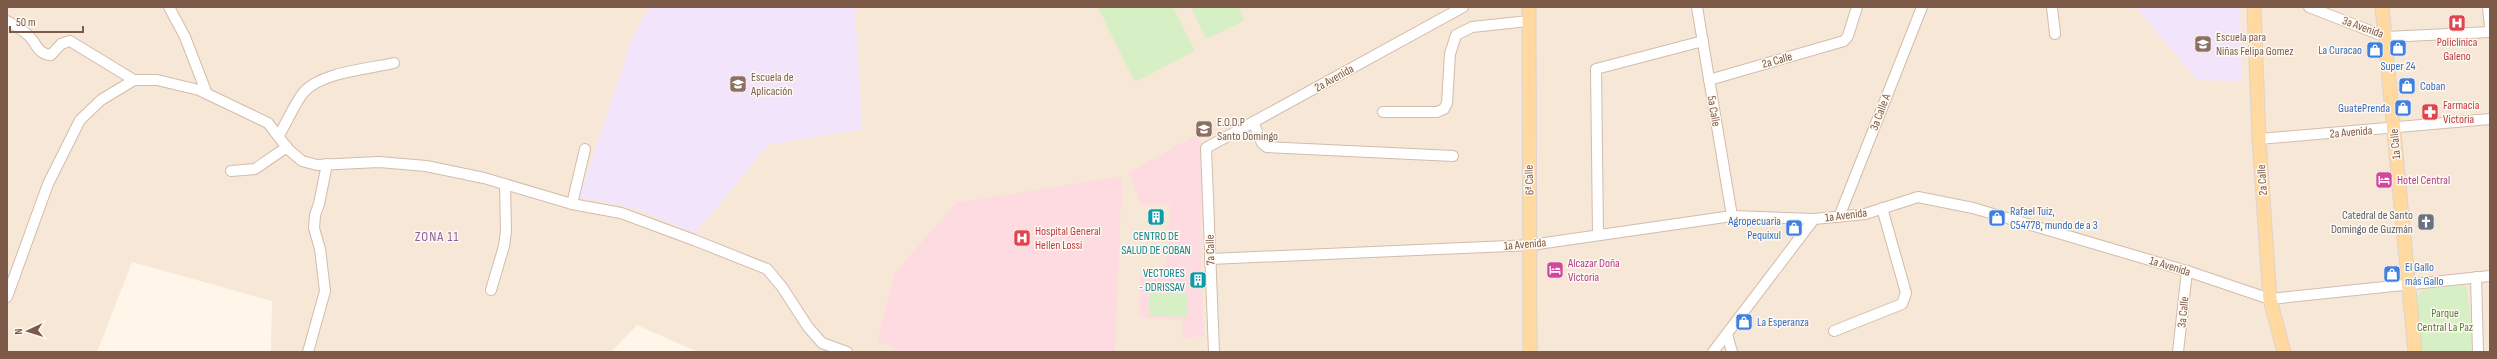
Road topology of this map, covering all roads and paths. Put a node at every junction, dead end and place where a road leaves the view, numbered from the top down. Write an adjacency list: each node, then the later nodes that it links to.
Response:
1 (169, 7): 22 (street)
2 (1463, 7): 25 (street, 2a Avenida)
3 (1529, 7): 13 (main road, 6ª Calle)
4 (1697, 7): 18 (street, 5a Calle)
5 (1857, 7): 21 (street, 2a Calle)
6 (1922, 7): 39 (street, 3a Calle A)
7 (2052, 7): 16 (street)
8 (2254, 7): 28 (main road, 2a Calle)
9 (2309, 7): 17 (street, 3a Avenida)
10 (2382, 7): 17 (main road, 1a Calle)
11 (2488, 7): 14 (street)
12 (7, 21): 20 (street)
13 (1529, 21): 23 (street); 42 (main road, 6ª Calle)
14 (2490, 26)
15 (2490, 32): 17 (street, 3a Avenida)
16 (2055, 34)
17 (2386, 37): 26 (main road, 1a Calle)
18 (1703, 41): 21 (street, 5a Calle); 41 (street)
19 (394, 63): 27 (street)
20 (134, 80): 22 (street); 49 (street)
21 (1709, 80): 38 (street, 5a Calle)
22 (207, 94): 27 (street)
23 (1383, 112)
24 (2490, 119): 26 (street, 2a Avenida)
25 (1253, 122): 30 (street, 2a Avenida); 32 (street)
26 (2394, 128): 28 (street, 2a Avenida); 47 (main road, 1a Calle)
27 (279, 135): 29 (street)
28 (2259, 139): 50 (main road, 2a Calle)
29 (287, 147): 33 (street); 34 (street)
30 (1206, 148): 43 (street, 7a Calle)
31 (585, 149): 36 (street)
32 (1453, 156)
33 (327, 164): 35 (street); 53 (street)
34 (231, 171)
35 (505, 184): 36 (street); 48 (street)
36 (572, 204): 54 (street)
37 (1882, 208): 39 (street, 1a Avenida); 44 (street, 1a Avenida); 51 (street)
38 (1732, 216): 40 (street, 1a Avenida); 41 (street, 1a Avenida)
39 (1839, 217): 40 (street, 1a Avenida)
40 (1814, 219): 52 (street)
41 (1598, 234): 42 (street, 1a Avenida)
42 (1531, 245): 43 (street, 1a Avenida); 56 (main road, 6ª Calle)
43 (1210, 258): 55 (street, 7a Calle)
44 (2187, 272): 50 (street, 1a Avenida); 59 (street, 3a Calle)
45 (2490, 276): 46 (street, 1a Avenida)
46 (2476, 277): 47 (street, 1a Avenida); 62 (street)
47 (2409, 286): 50 (street, 1a Avenida); 61 (main road, 1a Calle)
48 (491, 290)
49 (7, 297)
50 (2270, 300): 60 (main road, 2a Calle)
51 (1834, 332)
52 (1727, 334): 57 (street); 58 (street)
53 (308, 352)
54 (847, 352)
55 (1214, 352)
56 (1530, 352)
57 (1713, 352)
58 (1732, 352)
59 (2178, 352)
60 (2284, 352)
61 (2415, 352)
62 (2478, 352)

